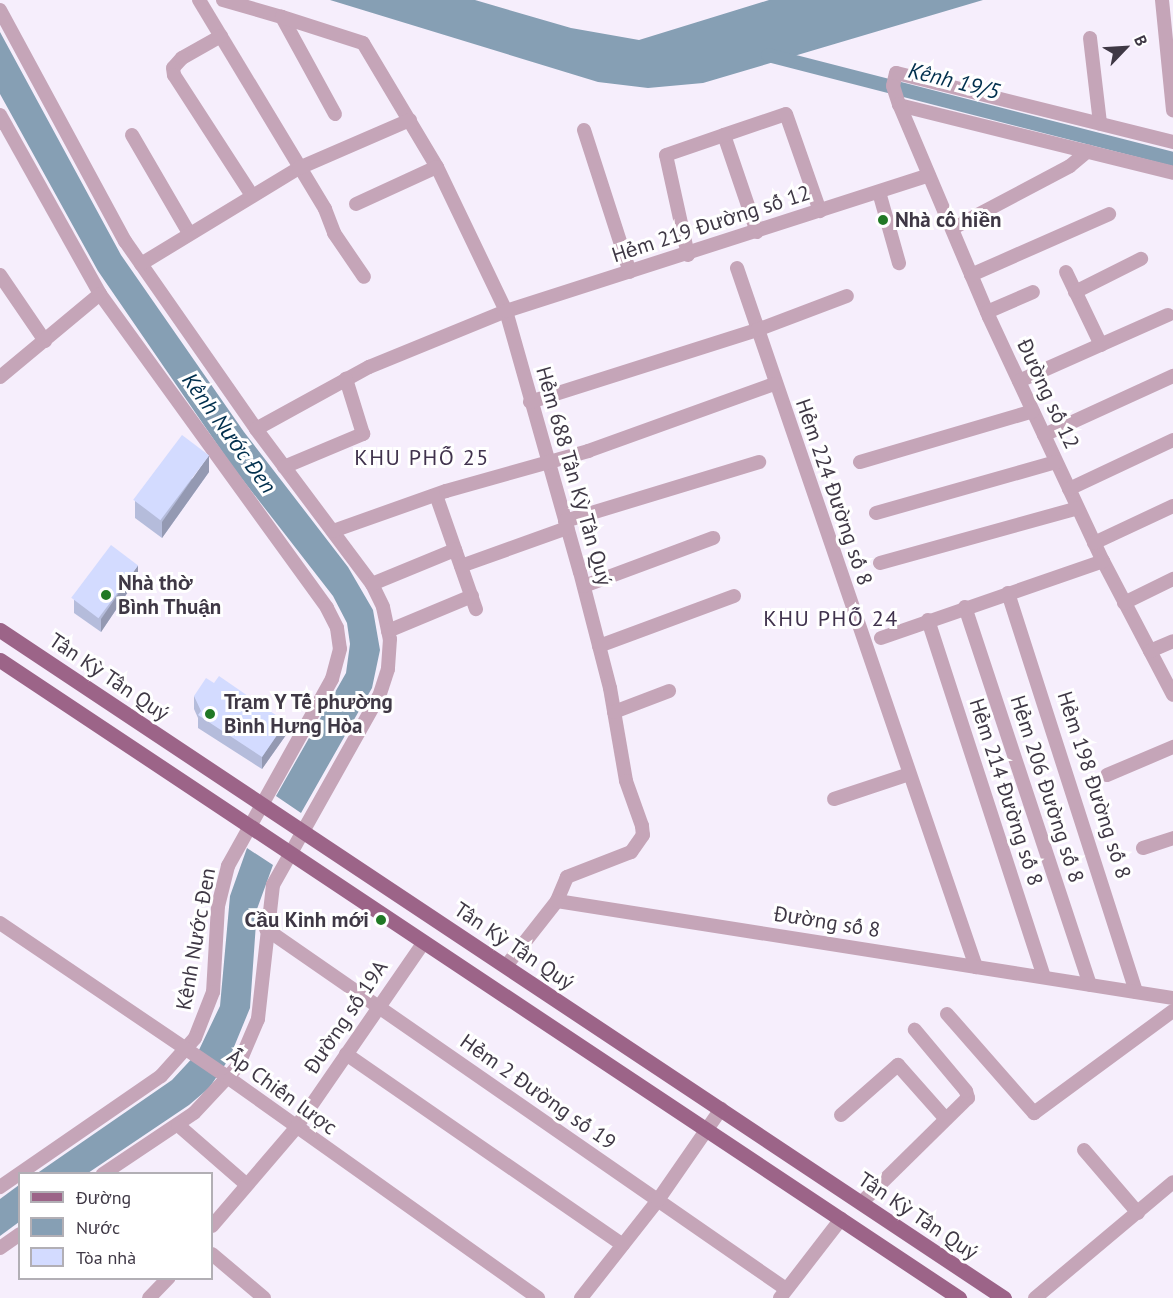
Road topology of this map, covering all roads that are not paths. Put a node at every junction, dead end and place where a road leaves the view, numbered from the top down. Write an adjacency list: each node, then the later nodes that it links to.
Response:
1 (199, 0): 7 (street)
2 (223, 0): 5 (street)
3 (1162, 0): 6 (street)
4 (0, 10): 35 (street)
5 (282, 17): 11 (street); 13 (street, Hẻm 688 Tân Kỳ Tân Quý)
6 (1168, 22): 10 (street)
7 (220, 36): 21 (street); 25 (street)
8 (1090, 38): 14 (street)
9 (899, 104): 14 (street, Đường số 12); 19 (street); 23 (street, Đường số 12)
10 (1173, 110)
11 (335, 114)
12 (0, 115): 44 (street, Kênh Nước Đen)
13 (410, 120): 20 (street, Hẻm 688 Tân Kỳ Tân Quý); 21 (street)
14 (1100, 123): 18 (street)
15 (584, 130): 37 (street)
16 (132, 135): 31 (street)
17 (724, 135): 27 (street); 30 (street); 32 (street)
18 (1173, 142)
19 (1088, 151): 22 (street); 29 (street)
20 (437, 167): 26 (street); 46 (street, Hẻm 688 Tân Kỳ Tân Quý)
21 (299, 168): 25 (street); 41 (street)
22 (1173, 173)
23 (929, 175): 24 (street, Hẻm 219 Đường số 12); 29 (street, Đường số 12)
24 (879, 192): 27 (street, Hẻm 219 Đường số 12); 34 (street)
25 (251, 194): 31 (street)
26 (356, 204)
27 (820, 211): 30 (street, Hẻm 219 Đường số 12)
28 (1109, 214): 40 (street)
29 (953, 228): 40 (street, Đường số 12)
30 (757, 232): 32 (street, Hẻm 219 Đường số 12)
31 (189, 234): 35 (street)
32 (688, 255): 37 (street, Hẻm 219 Đường số 12)
33 (1142, 260): 43 (street)
34 (899, 263)
35 (141, 264): 59 (street)
36 (737, 268): 49 (street, Hẻm 224 Đường số 8)
37 (630, 272): 46 (street, Hẻm 219 Đường số 12)
38 (1066, 272): 43 (street)
39 (0, 275): 50 (street)
40 (972, 275): 47 (street, Đường số 12)
41 (364, 277)
42 (1033, 292): 47 (street)
43 (1075, 292): 51 (street)
44 (100, 294): 50 (street); 102 (street, Kênh Nước Đen)
45 (847, 296): 49 (street)
46 (506, 311): 54 (street, Hẻm 219 Đường số 12); 57 (street, Hẻm 688 Tân Kỳ Tân Quý)
47 (987, 312): 55 (street, Đường số 12)
48 (1168, 315): 51 (street)
49 (757, 330): 56 (street, Hẻm 224 Đường số 8); 57 (street)
50 (45, 340): 53 (street)
51 (1101, 345): 55 (street)
52 (1173, 376): 60 (street)
53 (0, 377)
54 (346, 379): 59 (street, Hẻm 219 Đường số 12); 66 (street)
55 (1019, 381): 58 (street, Đường số 12)
56 (774, 384): 62 (street); 99 (street, Hẻm 224 Đường số 8)
57 (530, 402): 62 (street, Hẻm 688 Tân Kỳ Tân Quý)
58 (1033, 411): 60 (street, Đường số 12); 64 (street)
59 (256, 429): 66 (street)
60 (1044, 435): 65 (street, Đường số 12)
61 (1173, 440): 67 (street)
62 (547, 462): 68 (street); 72 (street, Hẻm 688 Tân Kỳ Tân Quý)
63 (759, 462): 72 (street)
64 (860, 462)
65 (1056, 462): 67 (street, Đường số 12); 71 (street)
66 (284, 467): 73 (street)
67 (1069, 489): 70 (street, Đường số 12)
68 (436, 495): 73 (street); 76 (street)
69 (1173, 506): 75 (street)
70 (1078, 508): 75 (street, Đường số 12); 78 (street)
71 (876, 513)
72 (566, 525): 79 (street); 82 (street, Hẻm 688 Tân Kỳ Tân Quý)
73 (333, 531): 81 (street)
74 (713, 538): 82 (street)
75 (1094, 543): 77 (street, Đường số 12)
76 (456, 550): 79 (street); 81 (street)
77 (1102, 561): 83 (street); 85 (street, Đường số 12)
78 (880, 563)
79 (461, 566): 89 (street)
80 (1173, 579): 85 (street)
81 (372, 584): 89 (street)
82 (584, 586): 92 (street, Hẻm 688 Tân Kỳ Tân Quý)
83 (1008, 593): 86 (street); 116 (street, Hẻm 198 Đường số 8)
84 (734, 596): 92 (street)
85 (1124, 603): 93 (street, Đường số 12)
86 (965, 607): 87 (street); 115 (street, Hẻm 206 Đường số 8)
87 (928, 620): 90 (street); 114 (street, Hẻm 214 Đường số 8)
88 (0, 630): 102 (main road, Tân Kỳ Tân Quý)
89 (388, 631): 104 (street)
90 (881, 638)
91 (1173, 641): 93 (street)
92 (599, 646): 97 (street, Hẻm 688 Tân Kỳ Tân Quý)
93 (1150, 651): 96 (street, Đường số 12)
94 (0, 660): 103 (main road)
95 (669, 691): 97 (street)
96 (1173, 695)
97 (614, 712): 108 (street, Hẻm 688 Tân Kỳ Tân Quý)
98 (1173, 747): 100 (street)
99 (909, 774): 101 (street); 113 (street, Hẻm 224 Đường số 8)
100 (1107, 775)
101 (834, 799)
102 (262, 804): 103 (street, Kênh Nước Đen); 104 (main road, Tân Kỳ Tân Quý)
103 (249, 826): 107 (main road); 122 (street, Kênh Nước Đen)
104 (303, 831): 107 (street); 112 (main road, Tân Kỳ Tân Quý)
105 (1173, 838): 106 (street)
106 (1143, 848)
107 (290, 853): 110 (street); 111 (main road)
108 (558, 901): 112 (street); 113 (street, Đường số 8)
109 (0, 923): 122 (street, Ấp Chiến lược)
110 (266, 929): 118 (street, Hẻm 2 Đường số 19); 124 (street)
111 (424, 942): 118 (street, Đường số 19A); 130 (main road)
112 (506, 966): 125 (main road, Tân Kỳ Tân Quý)
113 (976, 967): 114 (street, Đường số 8)
114 (1044, 977): 115 (street, Đường số 8)
115 (1090, 984): 116 (street, Đường số 8)
116 (1136, 992): 117 (street, Đường số 8)
117 (1173, 998)
118 (378, 1007): 123 (street, Đường số 19A); 138 (street, Hẻm 2 Đường số 19)
119 (1173, 1011): 120 (street)
120 (947, 1014)
121 (915, 1030): 127 (street)
122 (191, 1052): 124 (street, Ấp Chiến lược); 132 (street, Kênh Nước Đen)
123 (346, 1054): 129 (street, Đường số 19A); 144 (street)
124 (226, 1076): 128 (street); 129 (street, Ấp Chiến lược)
125 (721, 1109): 130 (street); 139 (main road, Tân Kỳ Tân Quý)
126 (841, 1115): 127 (street)
127 (946, 1119): 139 (street)
128 (178, 1125): 133 (street); 136 (street)
129 (295, 1129): 136 (street, Đường số 19A); 151 (street, Ấp Chiến lược)
130 (707, 1130): 138 (street); 141 (main road)
131 (1084, 1150): 140 (street)
132 (22, 1172)
133 (105, 1172)
134 (18, 1175): 137 (street, Kênh Nước Đen)
135 (1173, 1182): 140 (street)
136 (246, 1185): 142 (street, Đường số 19A)
137 (0, 1187)
138 (658, 1200): 144 (street); 148 (street, Hẻm 2 Đường số 19)
139 (861, 1203): 154 (main road, Tân Kỳ Tân Quý)
140 (1138, 1213): 155 (street)
141 (841, 1219): 148 (street); 153 (main road)
142 (213, 1225)
143 (18, 1235): 145 (street)
144 (623, 1245): 152 (street)
145 (0, 1248)
146 (213, 1255): 150 (street)
147 (166, 1280): 149 (street)
148 (783, 1293)
149 (149, 1298)
150 (264, 1298)
151 (538, 1298)
152 (581, 1298)
153 (959, 1298)
154 (1004, 1298)
155 (1035, 1298)

